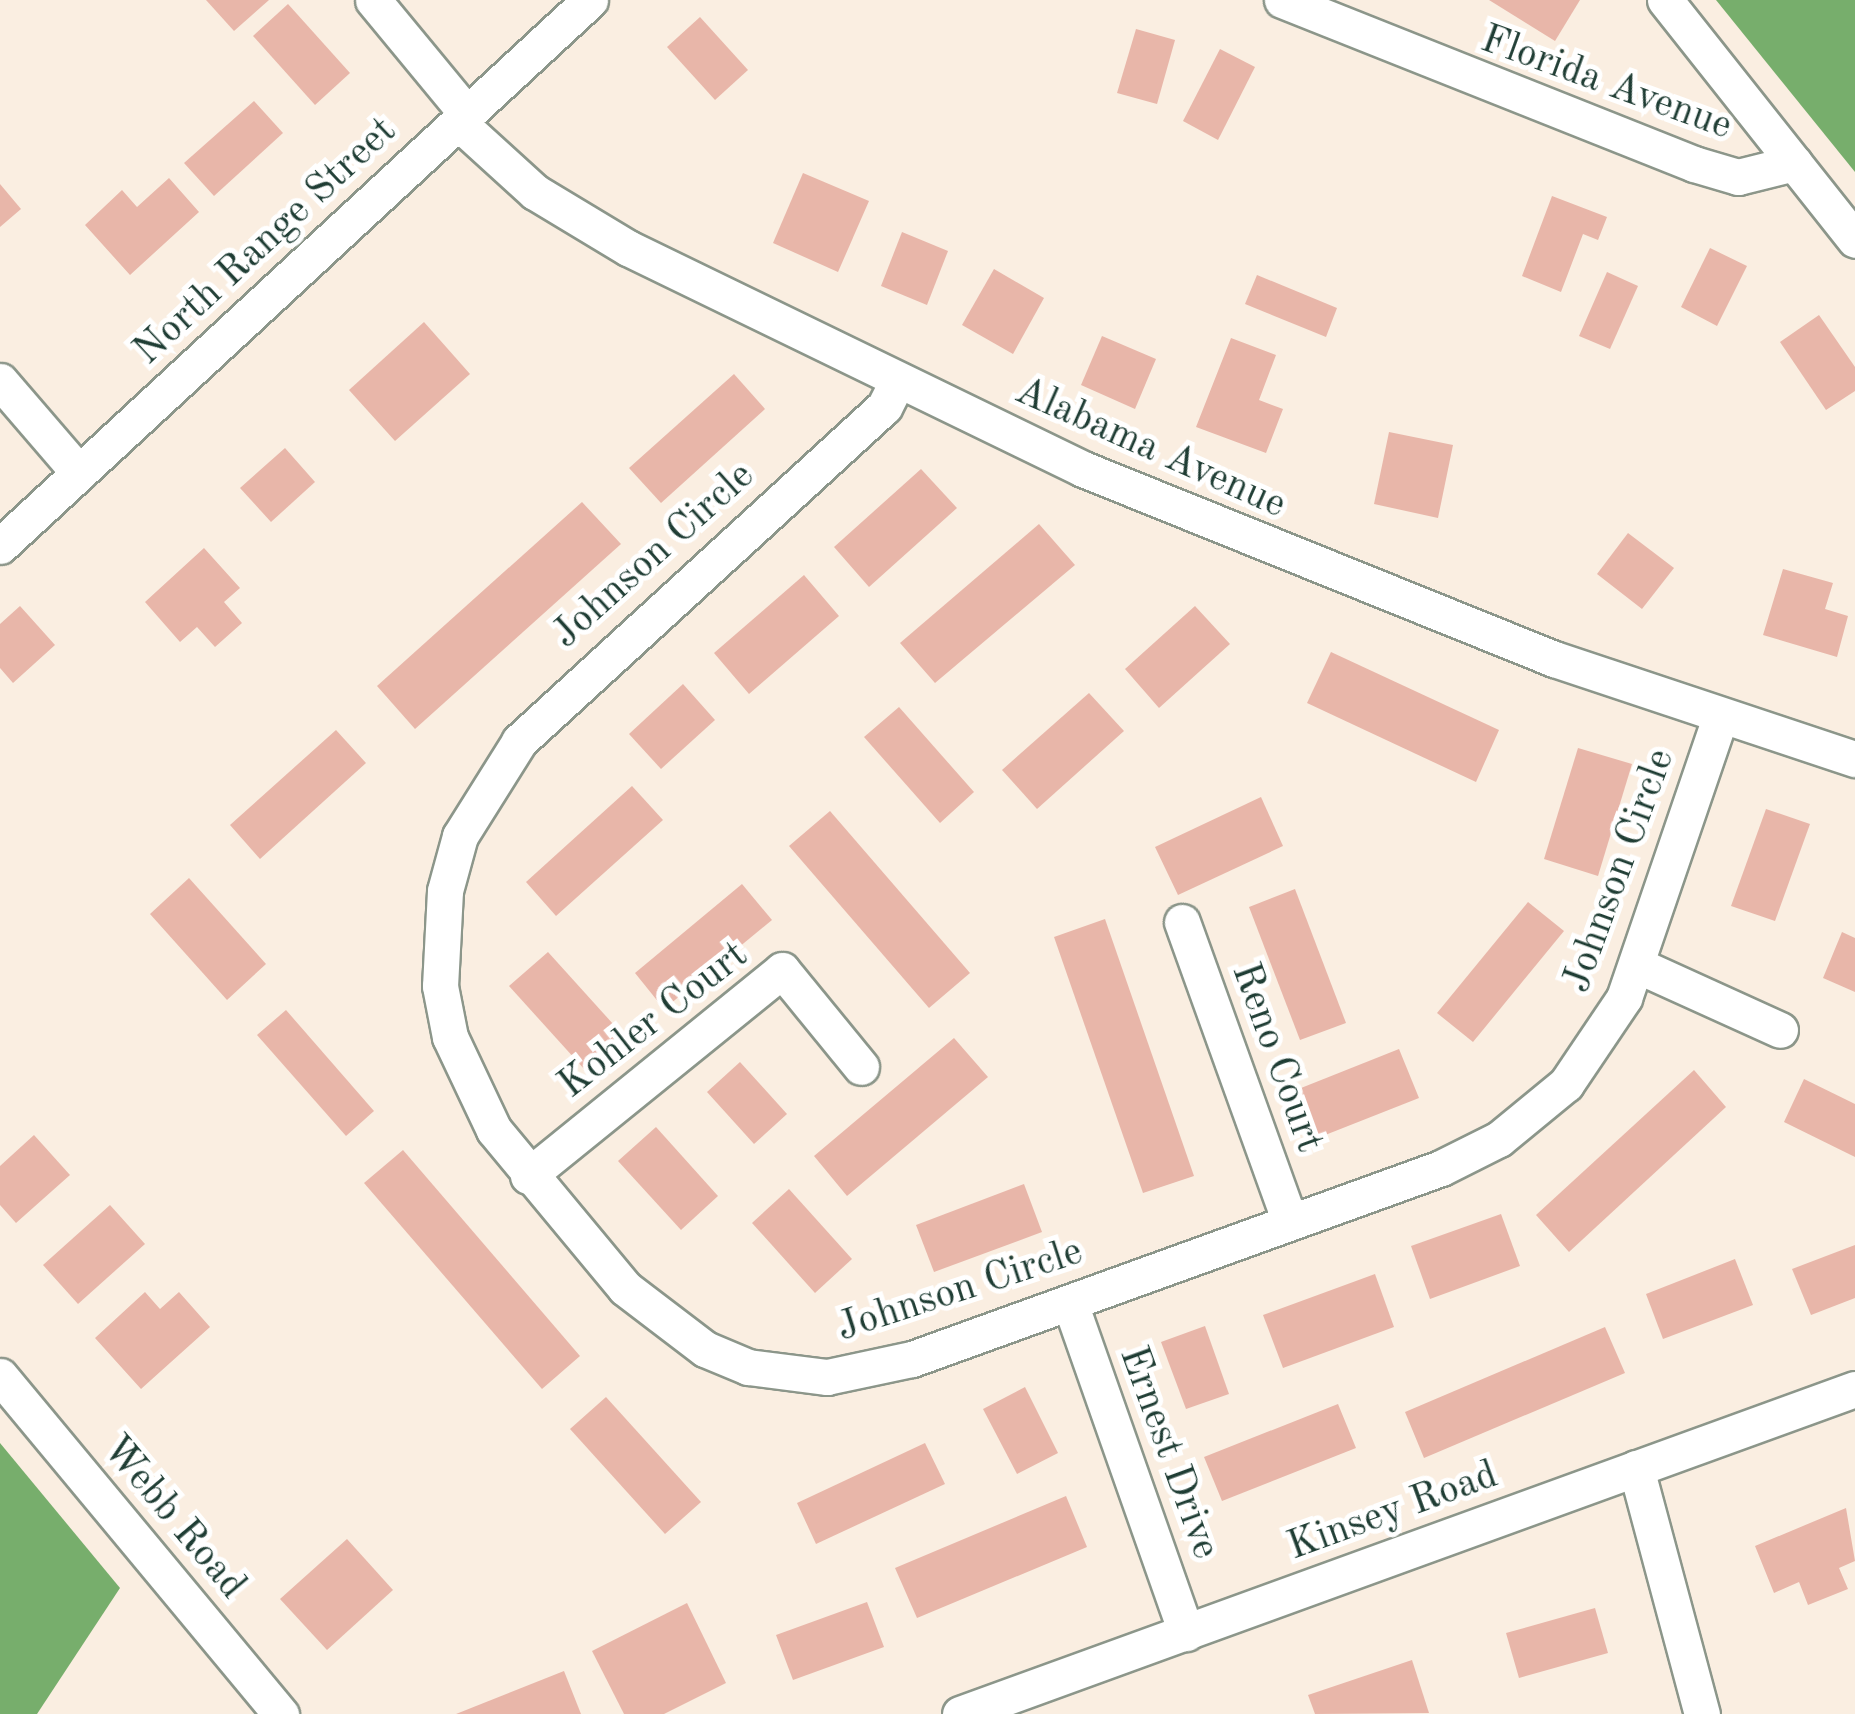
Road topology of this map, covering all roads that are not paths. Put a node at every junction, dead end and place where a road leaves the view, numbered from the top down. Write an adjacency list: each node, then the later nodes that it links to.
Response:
1 (373, 0): 5 (street, Alabama Avenue)
2 (590, 0): 5 (street, North Range Street)
3 (1282, 0): 6 (street, Florida Avenue)
4 (1665, 0): 6 (street)
5 (462, 118): 9 (street, Alabama Avenue); 10 (street, North Range Street)
6 (1794, 163): 7 (street)
7 (1855, 240)
8 (0, 381): 10 (street)
9 (896, 382): 12 (street, Alabama Avenue); 18 (street, Johnson Circle)
10 (79, 473): 11 (street, North Range Street)
11 (0, 546)
12 (1720, 717): 13 (street, Alabama Avenue); 15 (street, Johnson Circle)
13 (1855, 759)
14 (1182, 922): 19 (street, Reno Court)
15 (1637, 965): 16 (street); 19 (street, Johnson Circle)
16 (1780, 1030)
17 (861, 1067): 18 (street, Kohler Court)
18 (528, 1176): 20 (street, Johnson Circle)
19 (1290, 1222): 20 (street, Johnson Circle)
20 (1070, 1303): 24 (street, Ernest Drive)
21 (0, 1376): 25 (street, Webb Road)
22 (1855, 1389): 23 (street, Kinsey Road)
23 (1636, 1468): 24 (street, Kinsey Road); 27 (street)
24 (1186, 1633): 26 (street, Kinsey Road)
25 (281, 1714)
26 (960, 1714)
27 (1702, 1714)

